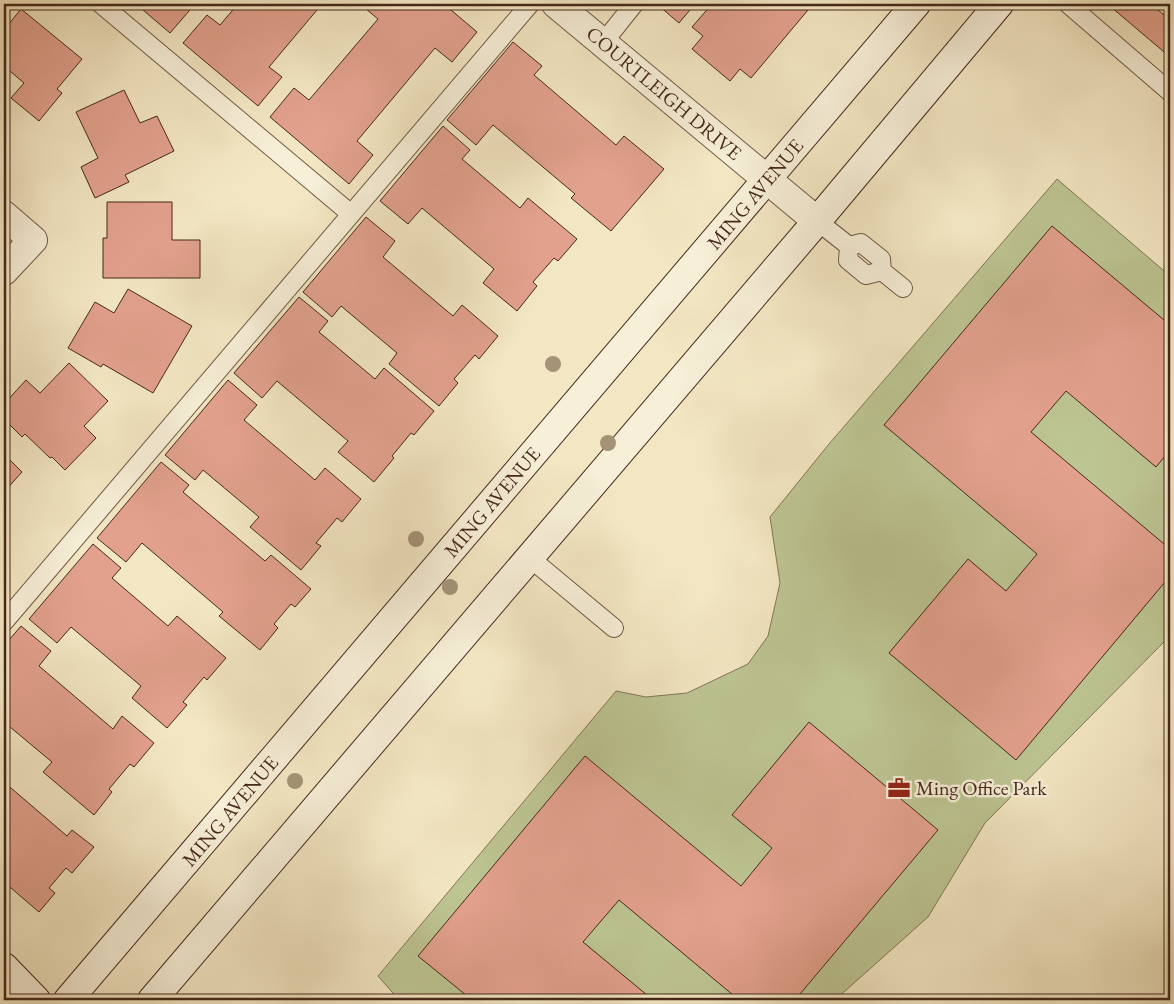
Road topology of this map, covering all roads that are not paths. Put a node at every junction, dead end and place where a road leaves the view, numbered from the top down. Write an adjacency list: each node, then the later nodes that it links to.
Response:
1 (101, 4): 11 (lane)
2 (530, 4): 11 (lane)
3 (556, 4): 8 (main road, COURTLEIGH DRIVE)
4 (634, 4): 8 (lane)
5 (916, 4): 10 (main road, MING AVENUE)
6 (1000, 4): 13 (main road)
7 (1068, 4): 9 (lane)
8 (603, 43): 10 (main road, COURTLEIGH DRIVE)
9 (1170, 92)
10 (767, 180): 13 (main road, COURTLEIGH DRIVE); 21 (main road, MING AVENUE)
11 (351, 214): 17 (lane)
12 (4, 215): 14 (main road)
13 (817, 221): 15 (lane); 16 (main road)
14 (4, 271)
15 (903, 288)
16 (530, 558): 18 (lane); 22 (main road)
17 (4, 622)
18 (614, 628)
19 (4, 967): 20 (main road)
20 (36, 1000)
21 (68, 1000)
22 (152, 1000)

